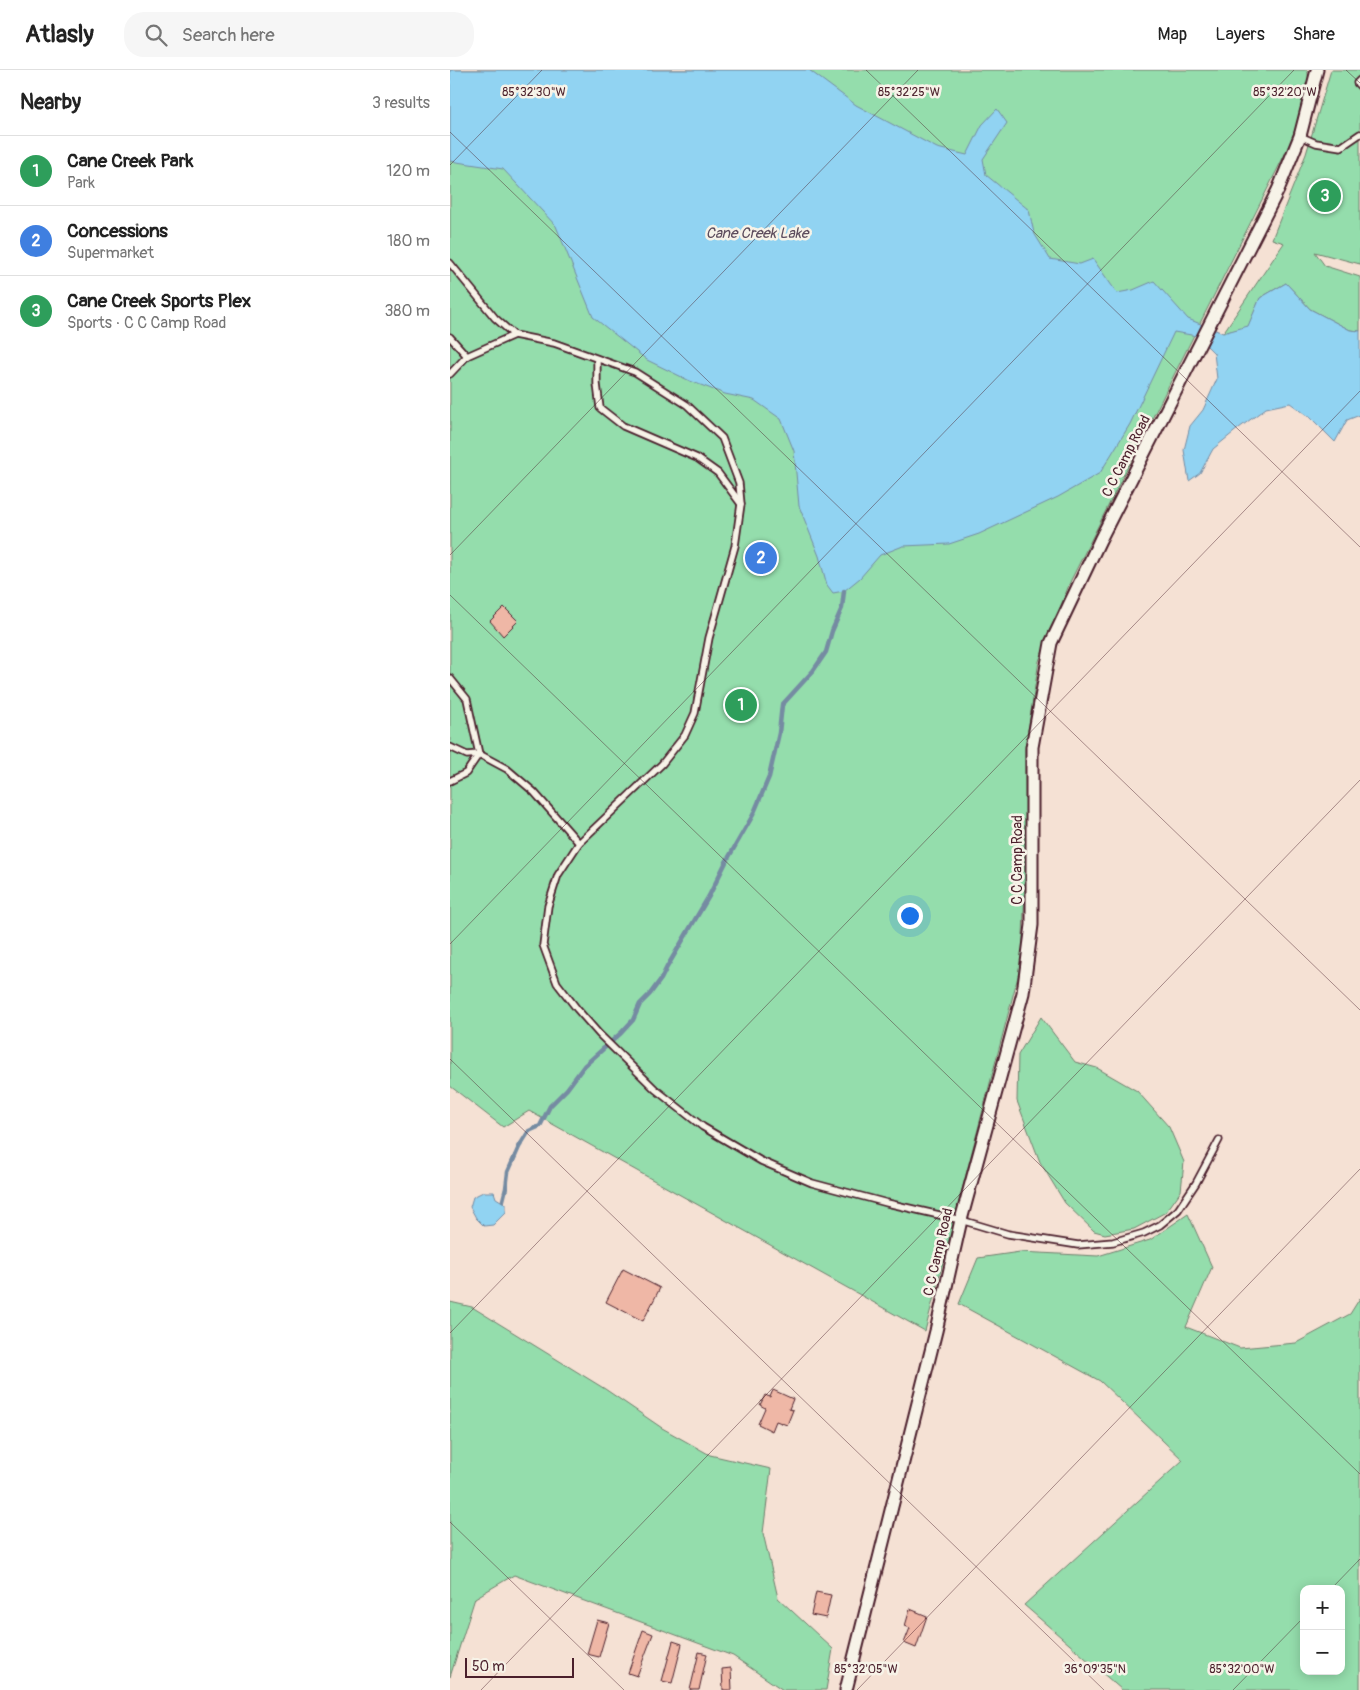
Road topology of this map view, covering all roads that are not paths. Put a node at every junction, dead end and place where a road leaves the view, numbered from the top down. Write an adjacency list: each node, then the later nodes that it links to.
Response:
1 (1317, 70): 5 (street, C C Camp Road)
2 (1360, 80): 3 (lane)
3 (1360, 86)
4 (1360, 134): 5 (lane)
5 (1300, 136): 19 (street, C C Camp Road)
6 (450, 263): 7 (lane)
7 (514, 335): 9 (lane); 10 (lane)
8 (450, 337): 9 (lane)
9 (467, 356): 11 (lane)
10 (597, 359): 12 (lane); 12 (lane)
11 (450, 374)
12 (741, 504): 17 (lane)
13 (450, 678): 15 (lane)
14 (450, 747): 15 (lane)
15 (480, 754): 16 (lane); 17 (lane)
16 (450, 781)
17 (579, 843): 19 (lane)
18 (1219, 1140): 19 (lane)
19 (961, 1220): 20 (street, C C Camp Road)
20 (846, 1690)

